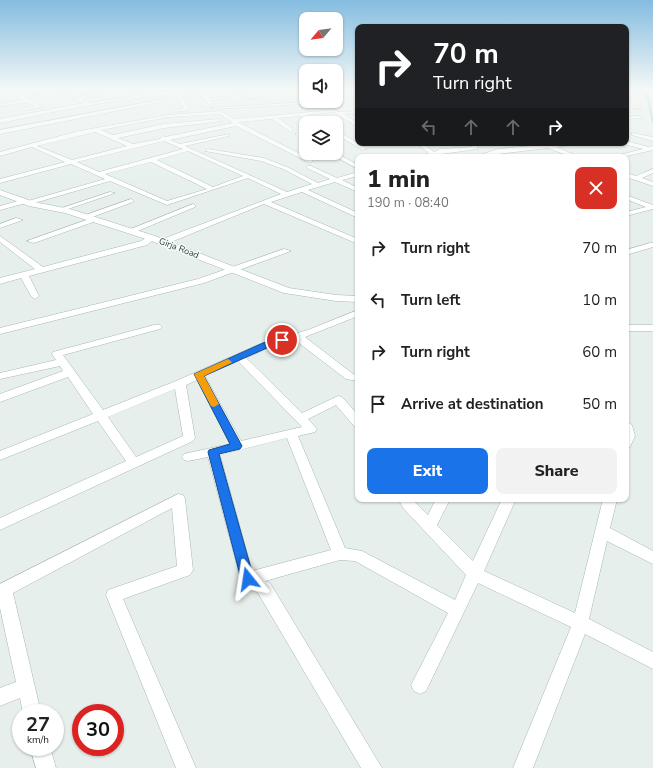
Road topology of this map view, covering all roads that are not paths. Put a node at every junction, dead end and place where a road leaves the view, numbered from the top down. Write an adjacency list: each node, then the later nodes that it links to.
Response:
1 (37, 125): 10 (street)
2 (120, 125): 8 (street)
3 (184, 125): 7 (street)
4 (222, 125): 12 (street)
5 (239, 125): 51 (street)
6 (284, 125): 9 (street)
7 (164, 126): 12 (street); 15 (street)
8 (96, 130): 15 (street); 23 (street)
9 (291, 130)
10 (0, 132)
11 (643, 133): 17 (street)
12 (178, 135): 16 (street)
13 (227, 135): 25 (street)
14 (343, 136): 21 (street)
15 (113, 137): 18 (street)
16 (162, 138): 20 (street); 25 (street)
17 (653, 139)
18 (122, 142): 19 (street); 24 (street)
19 (109, 144)
20 (140, 144): 24 (street); 40 (street)
21 (355, 144)
22 (629, 144): 31 (street)
23 (31, 146): 35 (street); 41 (street)
24 (132, 146): 41 (street)
25 (178, 146): 32 (street)
26 (359, 146): 30 (street)
27 (450, 146): 33 (street)
28 (474, 146): 33 (street)
29 (549, 146): 37 (street); 38 (street)
30 (364, 149)
31 (652, 149): 39 (street)
32 (186, 150): 40 (street); 48 (street)
33 (453, 150): 36 (street)
34 (208, 151): 54 (street)
35 (0, 154)
36 (432, 154)
37 (488, 154)
38 (569, 154)
39 (628, 154)
40 (168, 155): 43 (street)
41 (68, 158): 46 (street); 53 (street)
42 (343, 159): 44 (street)
43 (152, 160): 46 (street); 56 (street)
44 (355, 165)
45 (653, 171): 52 (street)
46 (99, 174): 50 (street)
47 (355, 175): 51 (street)
48 (249, 176): 56 (street); 61 (street)
49 (629, 176): 52 (street)
50 (111, 179): 56 (street); 64 (street)
51 (334, 179): 54 (street); 58 (street)
52 (636, 179): 55 (street)
53 (0, 181)
54 (316, 184): 57 (street)
55 (653, 184)
56 (213, 188)
57 (301, 189): 61 (street); 71 (street)
58 (355, 189)
59 (0, 192): 64 (main road, Girja Road)
60 (112, 193): 69 (street)
61 (286, 194): 65 (street)
62 (629, 198): 67 (street)
63 (131, 201): 72 (street)
64 (27, 202): 68 (street); 69 (main road, Girja Road)
65 (265, 202): 80 (street); 81 (street)
66 (193, 206): 76 (street)
67 (653, 207): 70 (street)
68 (0, 208)
69 (60, 210): 72 (main road, Girja Road)
70 (629, 213)
71 (355, 215)
72 (84, 217): 74 (main road, Girja Road)
73 (19, 220): 75 (street)
74 (95, 220): 76 (main road, Girja Road); 79 (street)
75 (0, 226)
76 (130, 231): 78 (main road, Girja Road)
77 (0, 238): 86 (street)
78 (152, 238): 81 (main road, Girja Road); 86 (street)
79 (31, 241)
80 (355, 241)
81 (163, 242): 85 (main road, Girja Road)
82 (653, 245): 84 (street)
83 (288, 251): 85 (street)
84 (629, 252)
85 (233, 269): 90 (main road, Girja Road); 96 (street)
86 (42, 270): 87 (street)
87 (24, 275): 88 (street); 89 (street)
88 (0, 281)
89 (35, 296)
90 (355, 299)
91 (355, 313): 98 (street)
92 (157, 327): 100 (street)
93 (629, 328): 94 (main road)
94 (640, 328): 95 (main road); 97 (main road)
95 (653, 328)
96 (0, 331)
97 (653, 334)
98 (297, 336): 99 (street); 104 (street)
99 (239, 357): 102 (street); 108 (street)
100 (63, 362): 101 (street); 103 (street)
101 (70, 372): 106 (street); 107 (street)
102 (199, 374): 105 (street); 111 (street)
103 (0, 376)
104 (355, 378)
105 (180, 383): 107 (street); 115 (street)
106 (0, 398)
107 (100, 415): 113 (street); 115 (street)
108 (301, 418): 109 (street); 110 (street)
109 (355, 419)
110 (291, 433): 111 (street); 123 (street)
111 (237, 446): 112 (street)
112 (213, 452): 114 (street); 126 (street)
113 (0, 456)
114 (188, 457)
115 (134, 463): 120 (street)
116 (409, 502): 121 (street)
117 (442, 502): 121 (street)
118 (509, 502): 125 (street)
119 (609, 502): 122 (street)
120 (0, 524)
121 (430, 526): 125 (street)
122 (602, 531): 124 (street); 129 (street)
123 (340, 554): 126 (street); 128 (street)
124 (653, 558)
125 (475, 574): 128 (street); 129 (street)
126 (248, 579): 138 (street)
127 (2, 591): 132 (street); 137 (street)
128 (458, 610): 131 (street)
129 (580, 623): 130 (street); 139 (street)
130 (653, 661)
131 (420, 685)
132 (26, 687): 133 (street); 134 (street)
133 (0, 697)
134 (30, 704)
135 (43, 756): 136 (street)
136 (46, 768)
137 (186, 768)
138 (372, 768)
139 (523, 768)

